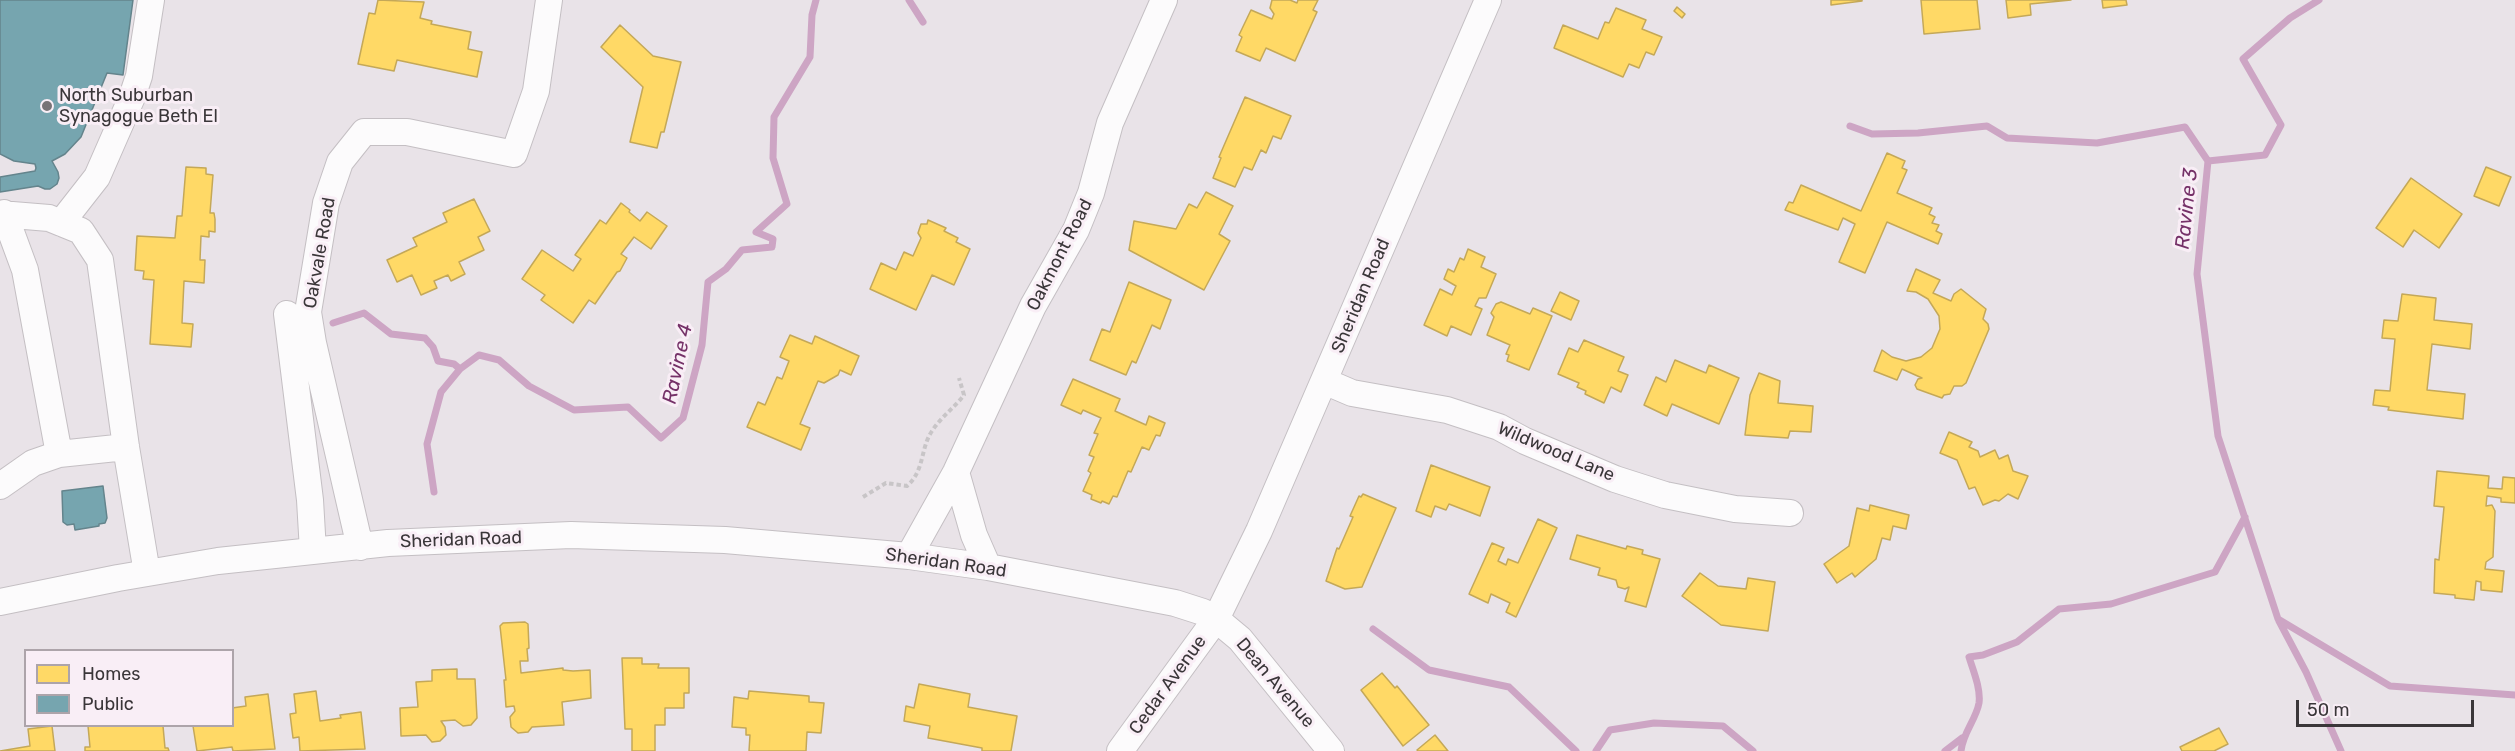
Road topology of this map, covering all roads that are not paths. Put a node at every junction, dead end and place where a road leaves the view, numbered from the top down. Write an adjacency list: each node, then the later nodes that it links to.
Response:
1 (151, 0): 6 (street)
2 (549, 0): 14 (street, Oakvale Road)
3 (1164, 0): 11 (street, Oakmont Road)
4 (1488, 0): 8 (street, Sheridan Road)
5 (2, 214): 6 (street); 10 (street)
6 (61, 223): 9 (street)
7 (287, 314): 15 (street)
8 (1324, 381): 13 (street, Wildwood Lane); 20 (street, Sheridan Road)
9 (126, 447): 10 (street); 18 (street)
10 (59, 454): 12 (street)
11 (956, 472): 16 (street, Oakmont Road); 17 (street)
12 (0, 486)
13 (1790, 513)
14 (360, 547): 15 (street, Sheridan Road); 16 (street, Sheridan Road)
15 (313, 551): 18 (street, Sheridan Road)
16 (909, 556): 17 (street, Sheridan Road)
17 (988, 567): 20 (street, Sheridan Road)
18 (147, 573): 19 (street, Sheridan Road)
19 (0, 602)
20 (1216, 619): 21 (street, Cedar Avenue); 22 (street, Dean Avenue)
21 (1120, 751)
22 (1330, 751)

